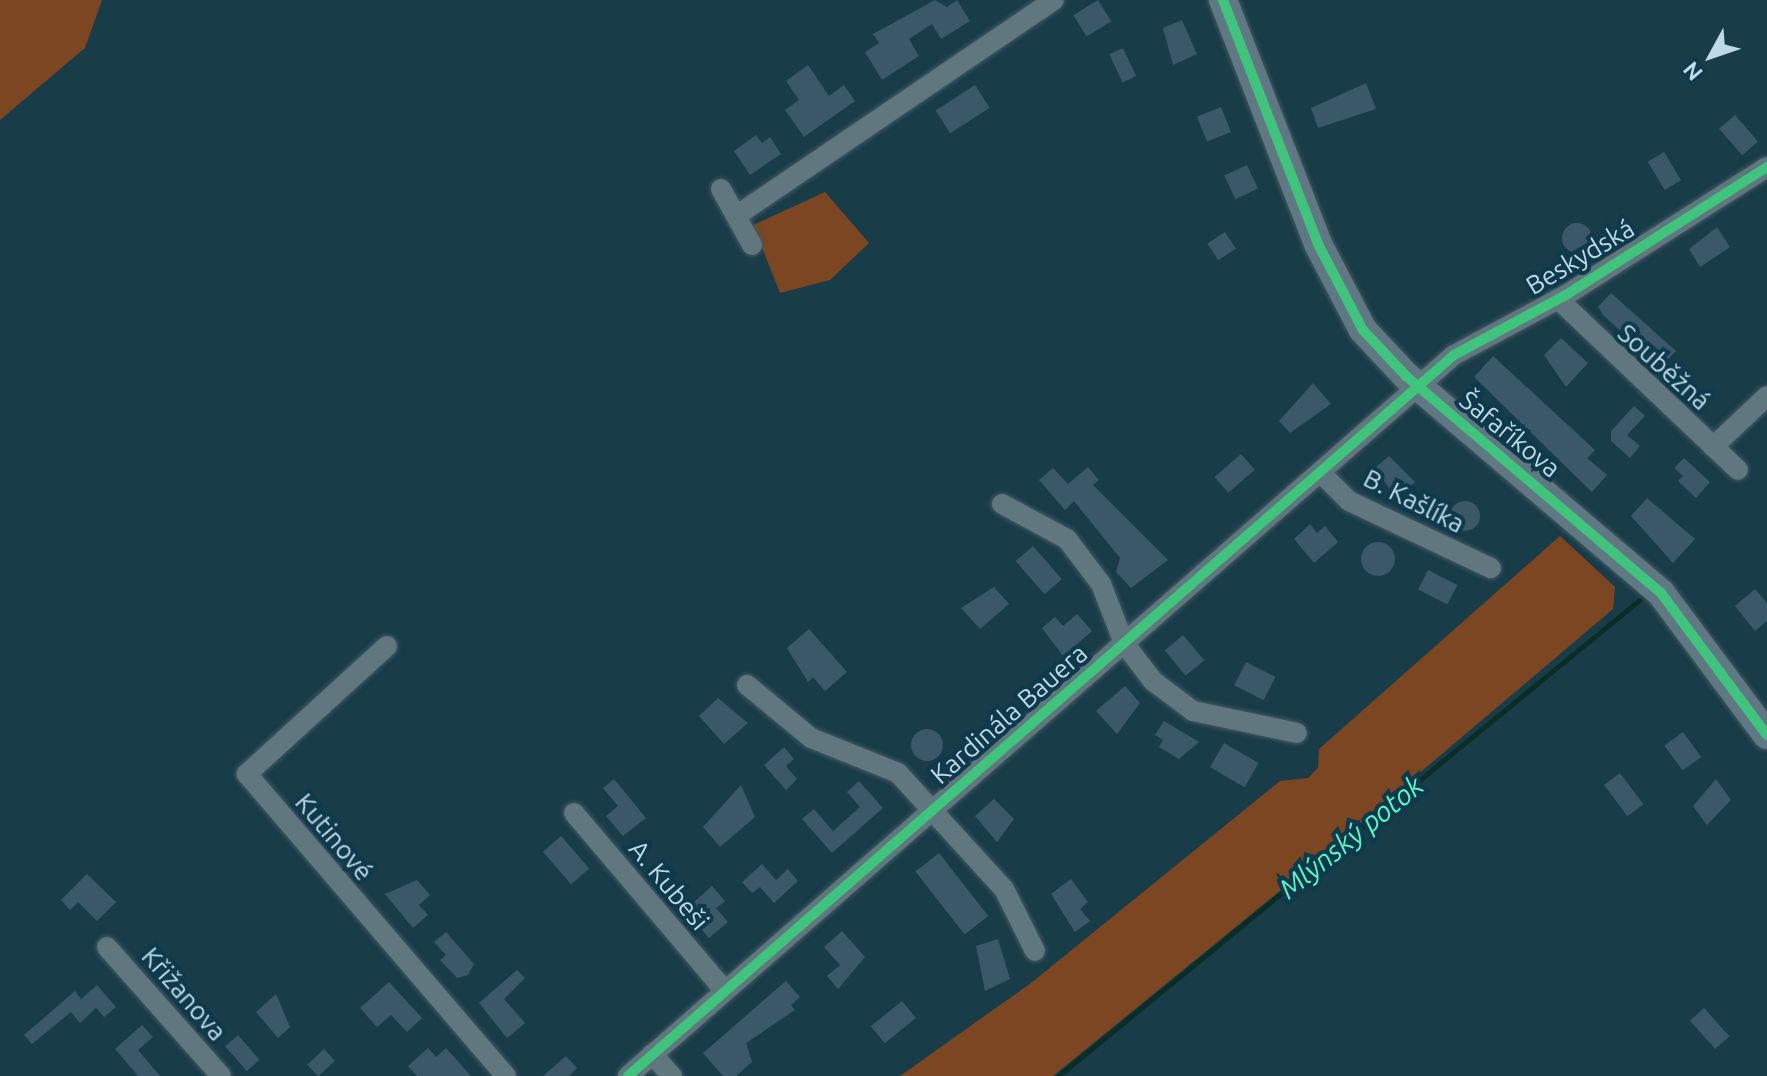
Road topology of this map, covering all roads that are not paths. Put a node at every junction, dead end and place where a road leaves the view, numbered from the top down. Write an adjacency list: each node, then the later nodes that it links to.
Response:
1 (1054, 0): 5 (street)
2 (1223, 0): 8 (street, Šafaříkova)
3 (1767, 167): 7 (street, Beskydská)
4 (721, 189): 5 (street)
5 (736, 216): 6 (street)
6 (752, 245)
7 (1558, 299): 8 (street, Beskydská); 10 (street, Souběžná)
8 (1418, 386): 12 (street, Kardinála Bauera); 19 (street, Šafaříkova)
9 (1767, 396): 10 (street)
10 (1713, 447): 11 (street, Souběžná)
11 (1738, 470)
12 (1320, 472): 14 (street, B. Kašlíka); 15 (street, Kardinála Bauera)
13 (1002, 504): 15 (street)
14 (1491, 568)
15 (1124, 643): 18 (street); 20 (street, Kardinála Bauera)
16 (387, 646): 27 (street, Kutinové)
17 (747, 685): 20 (street)
18 (1297, 733)
19 (1767, 735)
20 (933, 810): 23 (street); 24 (street, Kardinála Bauera)
21 (574, 813): 24 (street, A. Kubeši)
22 (107, 947): 26 (street, Křižanova)
23 (1035, 951)
24 (725, 991): 25 (street, Kardinála Bauera)
25 (652, 1054): 28 (street, Kardinála Bauera); 29 (street)
26 (221, 1076)
27 (506, 1076)
28 (628, 1076)
29 (672, 1076)

